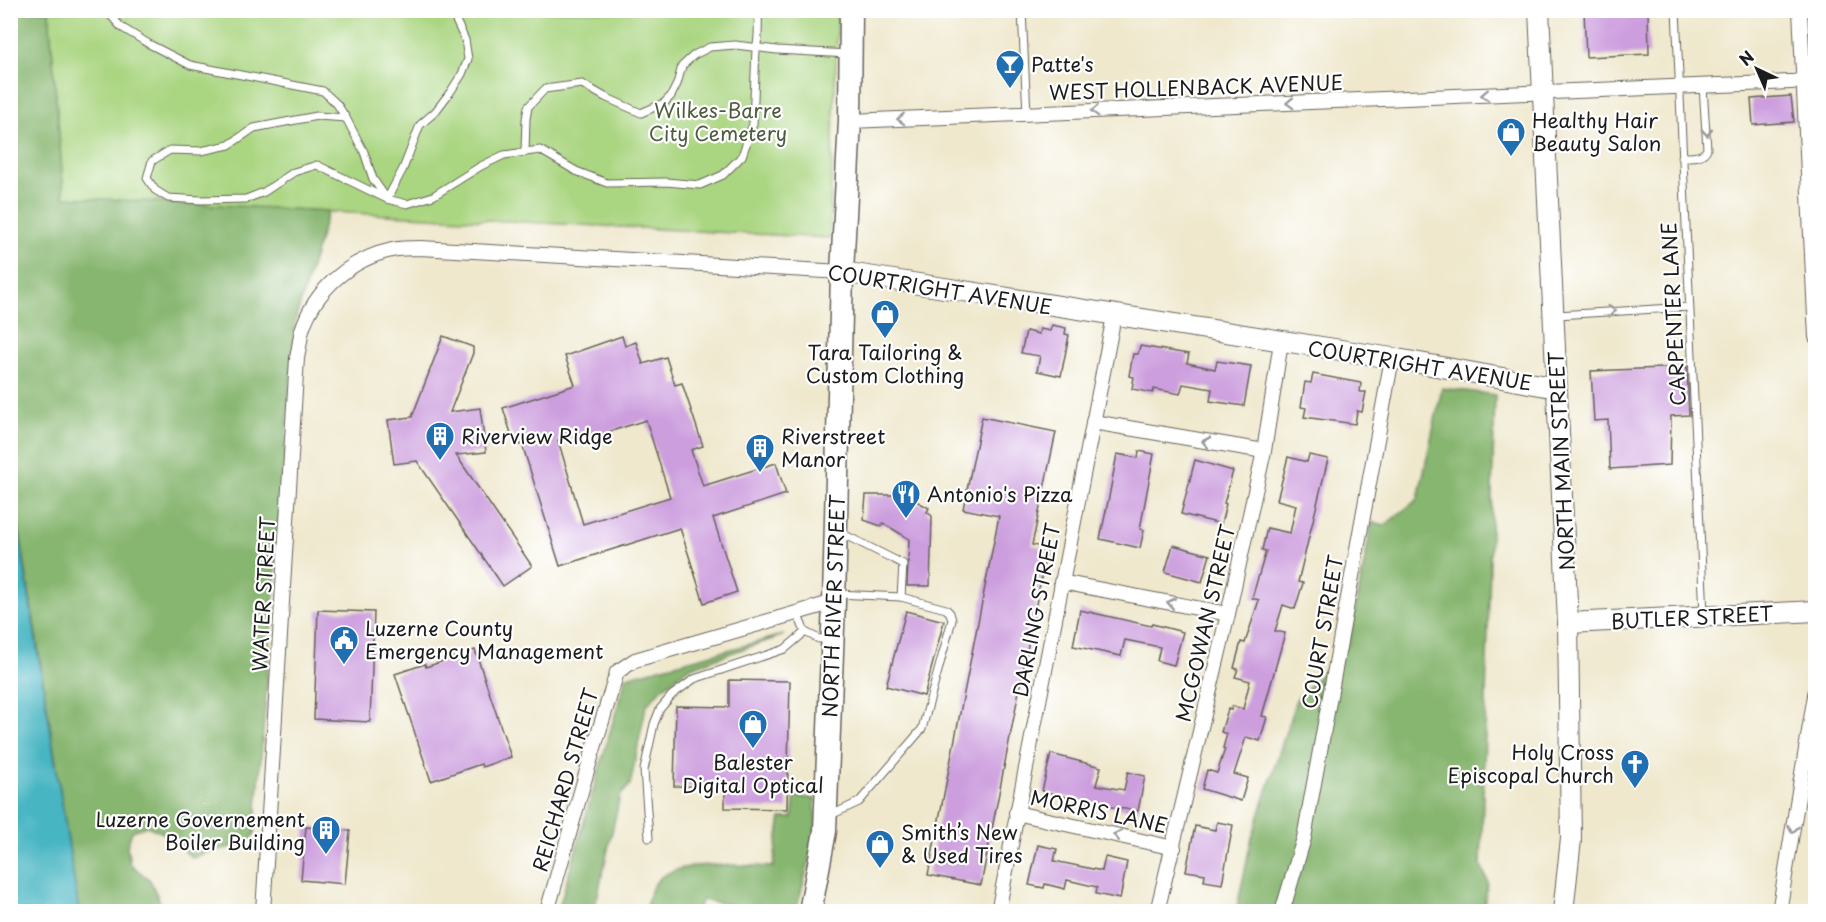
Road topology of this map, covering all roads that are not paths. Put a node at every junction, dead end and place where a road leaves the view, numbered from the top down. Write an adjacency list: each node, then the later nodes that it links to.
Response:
1 (106, 10): 16 (lane)
2 (451, 10): 20 (lane)
3 (759, 10): 9 (lane)
4 (851, 10): 10 (main road, NORTH RIVER STREET)
5 (1022, 10): 15 (lane)
6 (1539, 10): 14 (main road, NORTH MAIN STREET)
7 (1676, 10): 13 (lane, CARPENTER LANE)
8 (1800, 10): 11 (street)
9 (756, 48): 10 (lane); 18 (lane); 18 (lane)
10 (850, 54): 17 (main road, NORTH RIVER STREET)
11 (1810, 81): 12 (street, WEST HOLLENBACK AVENUE); 26 (street)
12 (1703, 86): 13 (street, WEST HOLLENBACK AVENUE); 19 (lane, one-way to 19)
13 (1678, 87): 14 (street, WEST HOLLENBACK AVENUE); 19 (lane, CARPENTER LANE)
14 (1544, 92): 15 (street, WEST HOLLENBACK AVENUE, one-way to 15); 24 (main road, NORTH MAIN STREET)
15 (1027, 114): 17 (street, WEST HOLLENBACK AVENUE, one-way to 17)
16 (346, 118): 20 (lane); 20 (lane)
17 (850, 121): 21 (main road, NORTH RIVER STREET)
18 (525, 152): 20 (lane)
19 (1682, 157): 23 (lane, CARPENTER LANE)
20 (387, 199)
21 (842, 272): 22 (street, COURTRIGHT AVENUE); 25 (main road, COURTRIGHT AVENUE); 32 (main road, NORTH RIVER STREET)
22 (328, 286): 48 (street, WATER STREET)
23 (1689, 307): 24 (lane, one-way to 23); 39 (lane, CARPENTER LANE)
24 (1554, 315): 29 (main road, NORTH MAIN STREET)
25 (1114, 316): 27 (main road, COURTRIGHT AVENUE); 30 (street, DARLING STREET)
26 (1815, 337)
27 (1281, 342): 28 (main road, COURTRIGHT AVENUE); 31 (street, MCGOWAN STREET)
28 (1392, 358): 29 (main road, COURTRIGHT AVENUE); 53 (street, COURT STREET)
29 (1557, 387): 40 (main road, NORTH MAIN STREET)
30 (1093, 422): 31 (street, one-way to 30); 33 (street, DARLING STREET)
31 (1264, 451): 38 (street, MCGOWAN STREET)
32 (836, 530): 34 (lane); 35 (main road, NORTH RIVER STREET)
33 (1061, 582): 38 (street, one-way to 33); 44 (street, DARLING STREET)
34 (901, 597): 35 (lane); 45 (lane)
35 (834, 598): 36 (street, REICHARD STREET); 42 (main road, NORTH RIVER STREET)
36 (797, 612): 41 (lane); 49 (street, REICHARD STREET)
37 (1815, 612): 39 (main road, BUTLER STREET)
38 (1228, 614): 47 (street, MCGOWAN STREET)
39 (1704, 615): 40 (main road, BUTLER STREET)
40 (1568, 623): 54 (main road, NORTH MAIN STREET)
41 (805, 632): 42 (lane); 46 (lane)
42 (832, 638): 45 (main road, NORTH RIVER STREET)
43 (1815, 689): 55 (street, one-way to 55)
44 (1016, 813): 47 (street, MORRIS LANE, one-way to 44); 51 (street, DARLING STREET)
45 (826, 817): 50 (main road, NORTH RIVER STREET)
46 (649, 837)
47 (1174, 848): 52 (street, MCGOWAN STREET)
48 (264, 912)
49 (547, 912)
50 (810, 912)
51 (998, 912)
52 (1157, 912)
53 (1282, 912)
54 (1563, 912)
55 (1779, 912)

